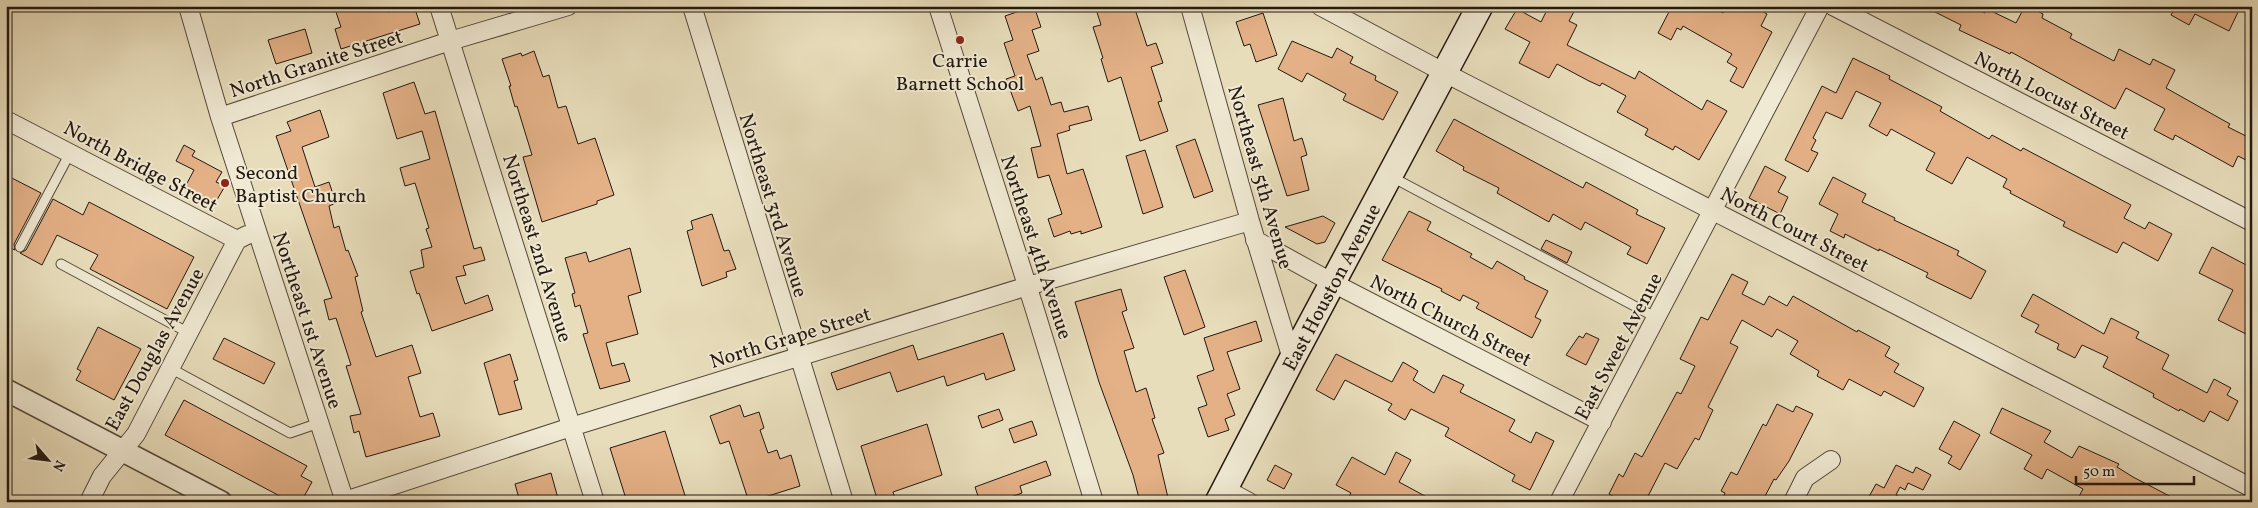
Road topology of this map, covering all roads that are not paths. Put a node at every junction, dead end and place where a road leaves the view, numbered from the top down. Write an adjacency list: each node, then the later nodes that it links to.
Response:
1 (188, 6): 13 (street, Northeast 1st Avenue)
2 (440, 6): 11 (street, Northeast 2nd Avenue)
3 (568, 6): 11 (street, North Granite Street)
4 (692, 6): 29 (street, Northeast 3rd Avenue)
5 (938, 6): 26 (street, Northeast 4th Avenue)
6 (1190, 6): 18 (street, Northeast 5th Avenue)
7 (1320, 6): 12 (street, North Court Street)
8 (1480, 6): 12 (main road, East Houston Avenue)
9 (1820, 6): 17 (street, East Sweet Avenue)
10 (1833, 6): 19 (street, North Locust Street)
11 (450, 41): 13 (street, North Granite Street); 35 (street, Northeast 2nd Avenue)
12 (1445, 73): 16 (main road, East Houston Avenue); 17 (street, North Court Street)
13 (220, 117): 20 (street, Northeast 1st Avenue)
14 (6, 120): 15 (street, North Bridge Street)
15 (70, 153): 21 (street, North Bridge Street); 23 (lane)
16 (1390, 176): 25 (main road, East Houston Avenue); 27 (lane)
17 (1714, 210): 27 (street, East Sweet Avenue); 38 (street, North Court Street)
18 (1250, 221): 22 (street, Northeast 5th Avenue); 26 (street, North Grape Street)
19 (2252, 222)
20 (256, 230): 21 (street); 34 (street, Northeast 1st Avenue)
21 (237, 240): 28 (street, East Douglas Avenue)
22 (1256, 240): 25 (street, North Church Street); 30 (street, Northeast 5th Avenue)
23 (20, 247)
24 (61, 264): 28 (lane)
25 (1333, 283): 30 (main road, East Houston Avenue); 33 (street, North Church Street)
26 (1028, 286): 29 (street, North Grape Street); 45 (street, Northeast 4th Avenue)
27 (1657, 318): 33 (street, East Sweet Avenue)
28 (188, 333): 31 (street, East Douglas Avenue)
29 (798, 357): 35 (street, North Grape Street); 44 (street, Northeast 3rd Avenue)
30 (1292, 359): 39 (main road, East Houston Avenue)
31 (170, 368): 34 (lane); 36 (street, East Douglas Avenue)
32 (6, 390): 36 (street)
33 (1602, 422): 47 (street, East Sweet Avenue)
34 (319, 423): 40 (street, Northeast 1st Avenue)
35 (571, 427): 40 (street, North Grape Street); 43 (street, Northeast 2nd Avenue)
36 (122, 450): 41 (street, East Douglas Avenue); 42 (street)
37 (1831, 460): 48 (street)
38 (2252, 488)
39 (1222, 495): 46 (street)
40 (345, 501)
41 (89, 502)
42 (221, 502)
43 (595, 502)
44 (844, 502)
45 (1094, 502)
46 (1249, 502)
47 (1559, 502)
48 (1793, 502)

